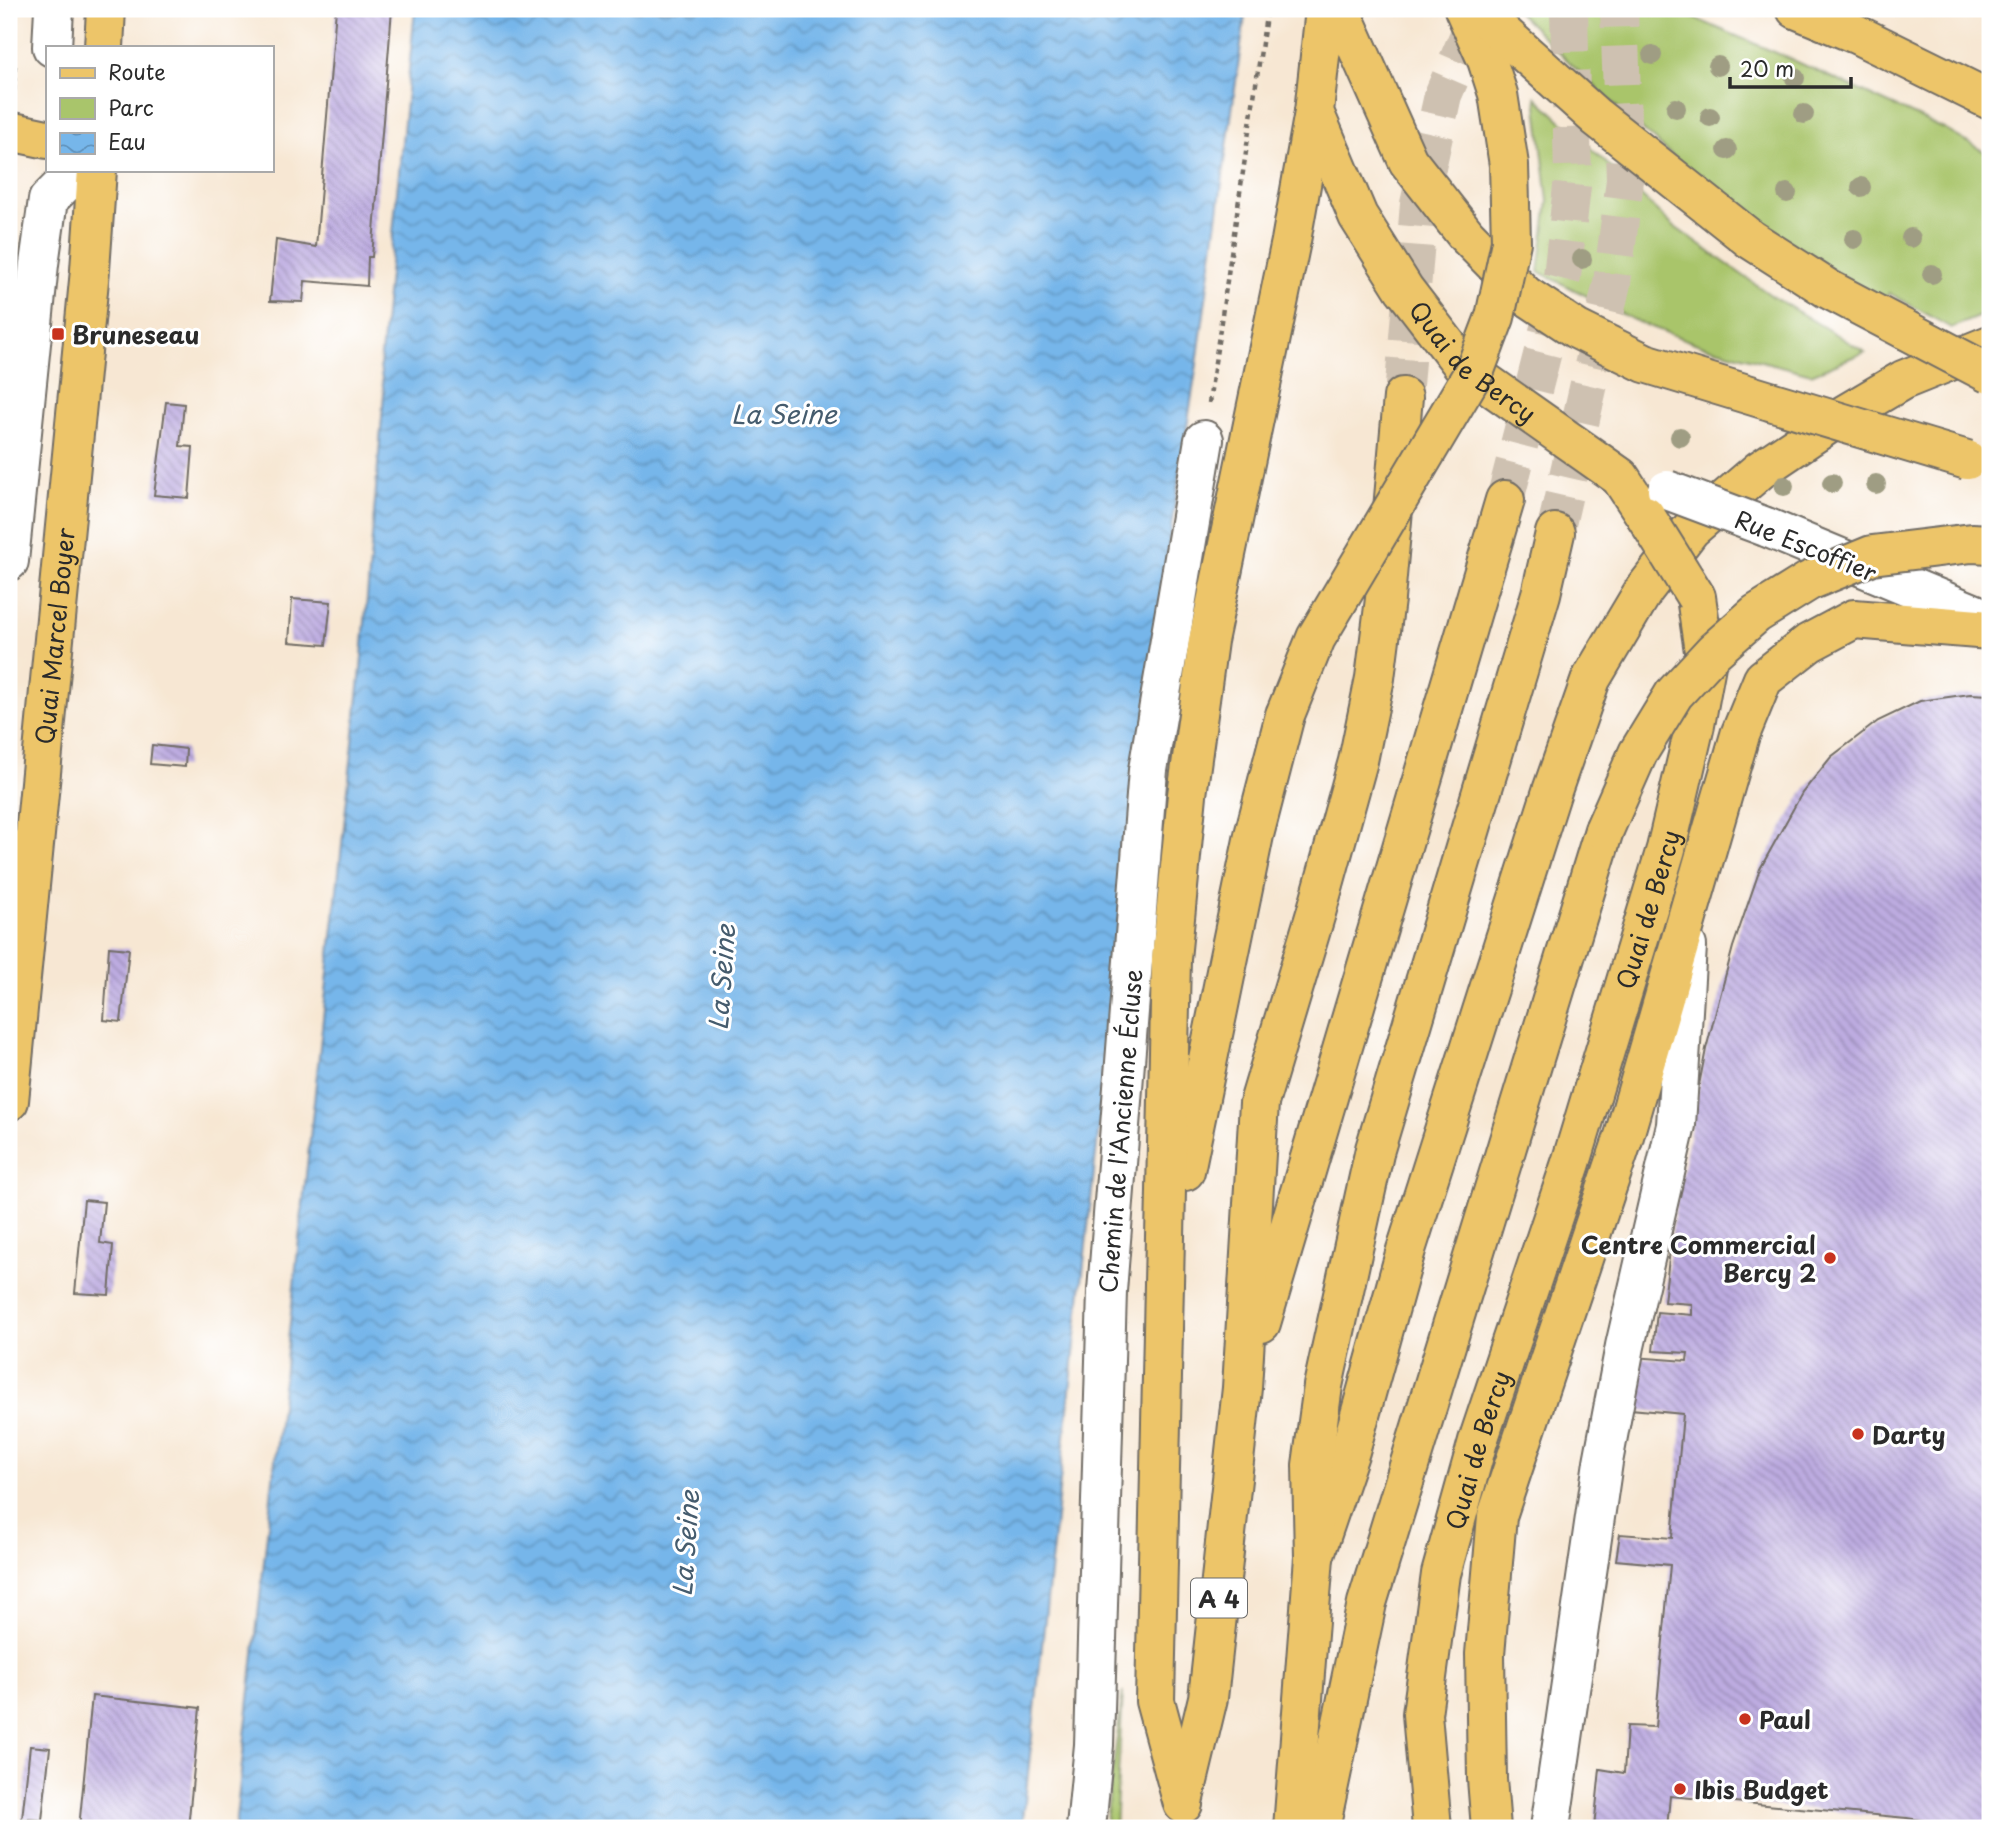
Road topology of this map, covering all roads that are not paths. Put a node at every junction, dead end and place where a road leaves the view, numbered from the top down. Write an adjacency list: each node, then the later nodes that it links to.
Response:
1 (54, 9): 8 (street)
2 (106, 9): 9 (main road)
3 (1325, 9): 11 (main road)
4 (1340, 9): 21 (main road, bridge)
5 (1464, 9): 31 (main road, bridge)
6 (1476, 9): 18 (main road, bridge)
7 (1796, 9): 10 (main road)
8 (52, 46)
9 (104, 46)
10 (1990, 100)
11 (1314, 112): 23 (main road, Quai de Bercy); 31 (main road)
12 (9, 131): 13 (main road)
13 (46, 139)
14 (74, 172): 16 (street)
15 (97, 172): 30 (main road, Quai Marcel Boyer)
16 (48, 185): 26 (street)
17 (1990, 345): 33 (main road)
18 (1990, 374)
19 (1403, 397): 32 (main road)
20 (1204, 440): 35 (street, Chemin de l'Ancienne Écluse)
21 (1990, 467)
22 (1505, 500): 32 (main road)
23 (1656, 503): 27 (street, Rue Escoffier, bridge); 38 (main road, Quai de Bercy, bridge)
24 (1555, 533): 33 (main road)
25 (1990, 544): 37 (main road, bridge)
26 (9, 561)
27 (1990, 620)
28 (1990, 630): 29 (main road, Quai de Bercy)
29 (1689, 913): 39 (main road, Quai de Bercy); 40 (street)
30 (9, 1101)
31 (1165, 1277): 34 (main road)
32 (1242, 1388): 34 (main road, A 4)
33 (1314, 1557): 36 (main road)
34 (1182, 1816)
35 (1086, 1828)
36 (1293, 1828)
37 (1320, 1828)
38 (1432, 1828)
39 (1491, 1828)
40 (1550, 1828)

